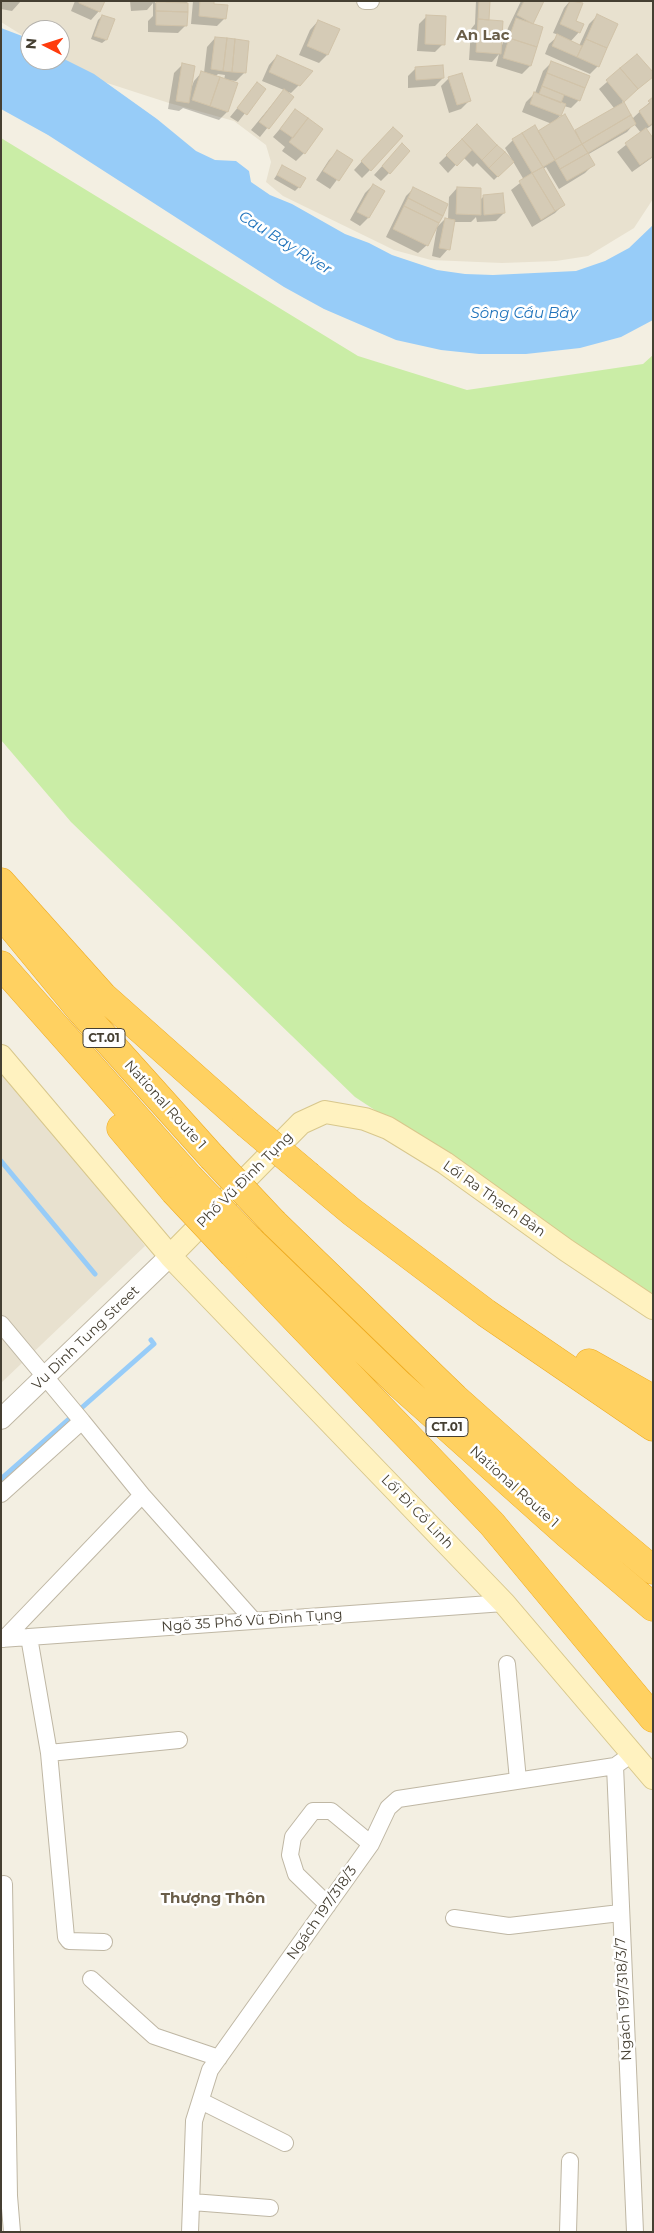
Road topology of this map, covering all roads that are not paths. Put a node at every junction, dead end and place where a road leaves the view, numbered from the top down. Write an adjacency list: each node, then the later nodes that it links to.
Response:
1 (365, 1): 2 (street)
2 (371, 1)
3 (1, 882): 10 (highway, bridge)
4 (1, 914): 22 (highway, National Route 1 / CT.01, bridge)
5 (1, 965): 9 (highway, CT.01)
6 (1, 988): 9 (highway)
7 (1, 1056): 12 (main road, Lối Đi Cổ Linh)
8 (325, 1112): 12 (main road, Phố Vũ Đình Tụng); 13 (main road, Lối Ra Thạch Bàn)
9 (182, 1184): 11 (highway, CT.01, bridge)
10 (352, 1212): 16 (highway); 19 (highway)
11 (241, 1247): 23 (highway); 25 (highway, National Route 1 / CT.01)
12 (170, 1256): 15 (street, Vu Dinh Tung Street); 24 (main road, Lối Đi Cổ Linh)
13 (653, 1308)
14 (1, 1324): 15 (street)
15 (51, 1381): 17 (street, Vu Dinh Tung Street); 18 (street)
16 (653, 1399)
17 (1, 1420)
18 (82, 1421): 20 (street); 21 (street)
19 (653, 1427)
20 (1, 1494)
21 (142, 1495): 26 (street); 28 (street)
22 (653, 1570)
23 (541, 1585): 30 (highway); 31 (highway)
24 (503, 1603): 26 (street, Ngõ 35 Phố Vũ Đình Tụng); 34 (main road, Lối Đi Cổ Linh)
25 (653, 1607)
26 (254, 1620): 27 (street, Ngõ 35 Phố Vũ Đình Tụng)
27 (29, 1637): 28 (street, Ngõ 35 Phố Vũ Đình Tụng); 33 (street)
28 (2, 1639)
29 (507, 1664): 36 (street)
30 (653, 1698)
31 (653, 1718)
32 (179, 1740): 33 (street)
33 (49, 1753): 42 (street)
34 (624, 1760): 35 (main road, Lối Đi Cổ Linh); 36 (street, Ngách 197/318/3); 40 (street, Ngách 197/318/3/7)
35 (653, 1778)
36 (518, 1780): 37 (street, Ngách 197/318/3)
37 (371, 1844): 39 (street, Ngách 197/318/3); 39 (street)
38 (4, 1884): 50 (street)
39 (328, 1905): 44 (street, Ngách 197/318/3)
40 (620, 1913): 41 (street); 53 (street, Ngách 197/318/3/7)
41 (454, 1918)
42 (104, 1942)
43 (91, 1979): 44 (street)
44 (219, 2058): 45 (street, Ngách 197/318/3)
45 (202, 2101): 46 (street); 48 (street, Ngách 197/318/3)
46 (285, 2143)
47 (570, 2161): 52 (street)
48 (192, 2202): 49 (street); 51 (street, Ngách 197/318/3)
49 (270, 2208)
50 (12, 2232)
51 (190, 2232)
52 (568, 2232)
53 (635, 2232)

